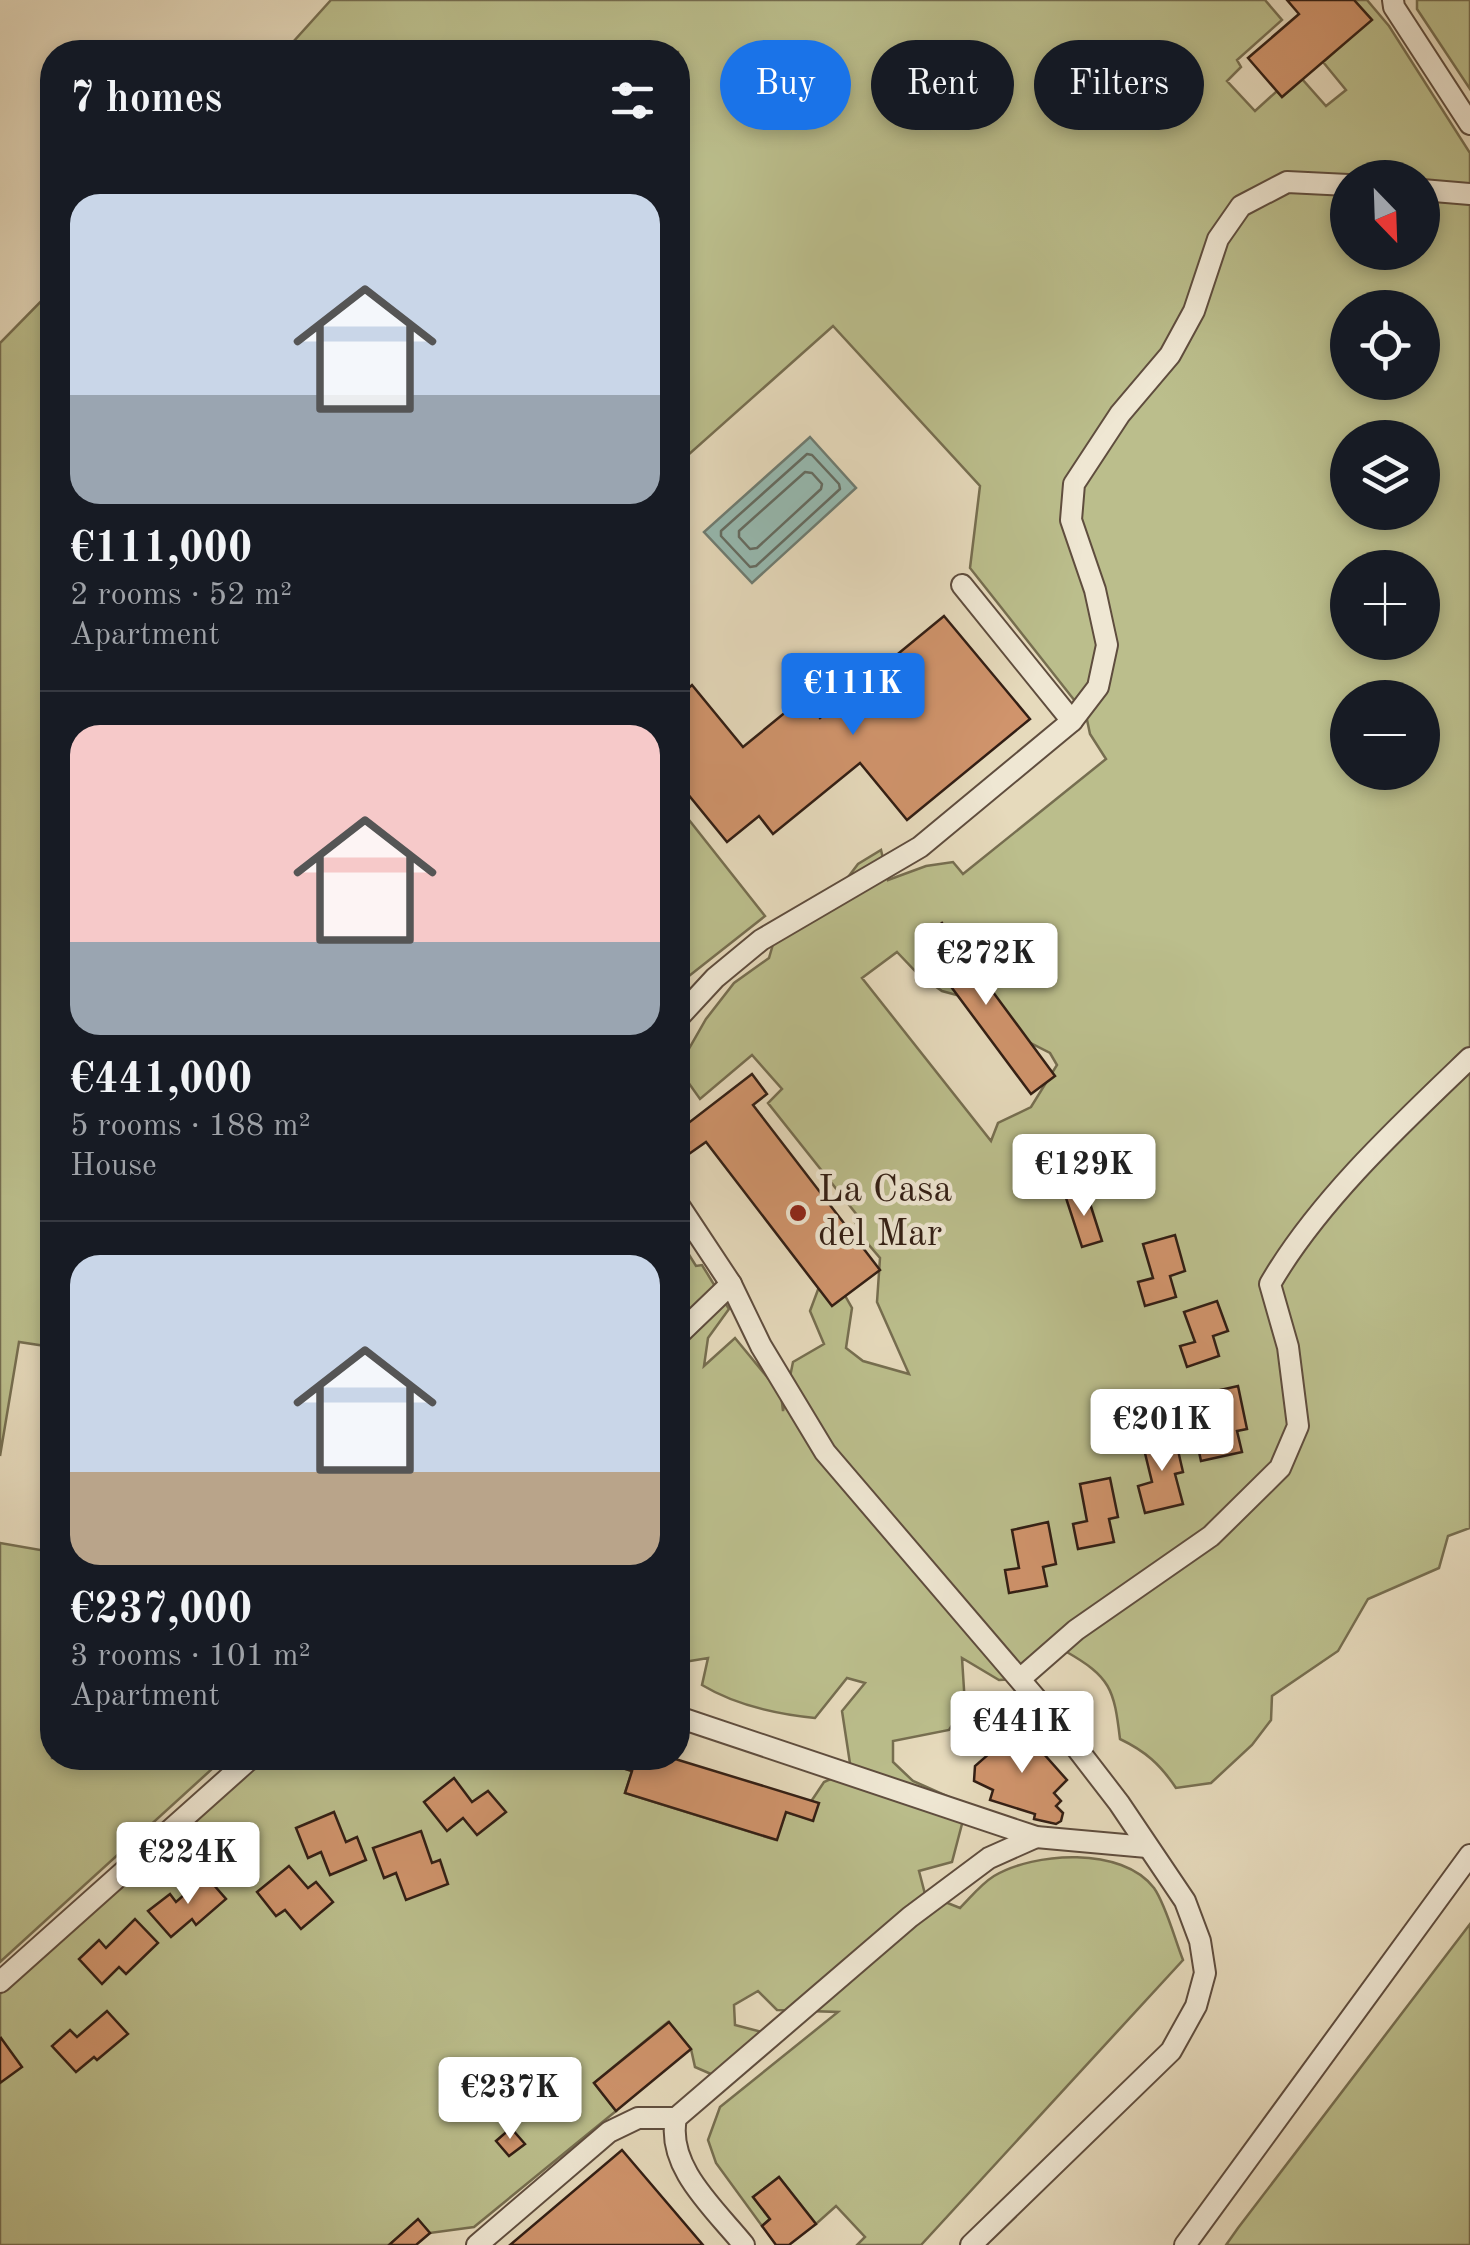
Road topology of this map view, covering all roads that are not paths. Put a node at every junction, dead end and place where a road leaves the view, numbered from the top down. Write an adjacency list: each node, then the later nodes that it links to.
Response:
1 (1392, 0): 2 (lane)
2 (1470, 124)
3 (1330, 184): 7 (lane)
4 (1440, 192): 5 (lane)
5 (1470, 194)
6 (962, 584): 7 (lane)
7 (1072, 721): 8 (lane)
8 (690, 1005)
9 (1470, 1058): 13 (lane)
10 (690, 1222): 11 (lane)
11 (731, 1284): 12 (lane); 13 (lane)
12 (690, 1317)
13 (1020, 1679): 17 (lane)
14 (690, 1721): 16 (lane)
15 (238, 1770): 19 (lane)
16 (1036, 1838): 17 (lane); 20 (lane)
17 (1147, 1847): 23 (lane)
18 (1470, 1854): 24 (lane)
19 (0, 1982)
20 (676, 2118): 21 (lane); 22 (lane)
21 (477, 2245)
22 (744, 2245)
23 (971, 2245)
24 (1185, 2245)

